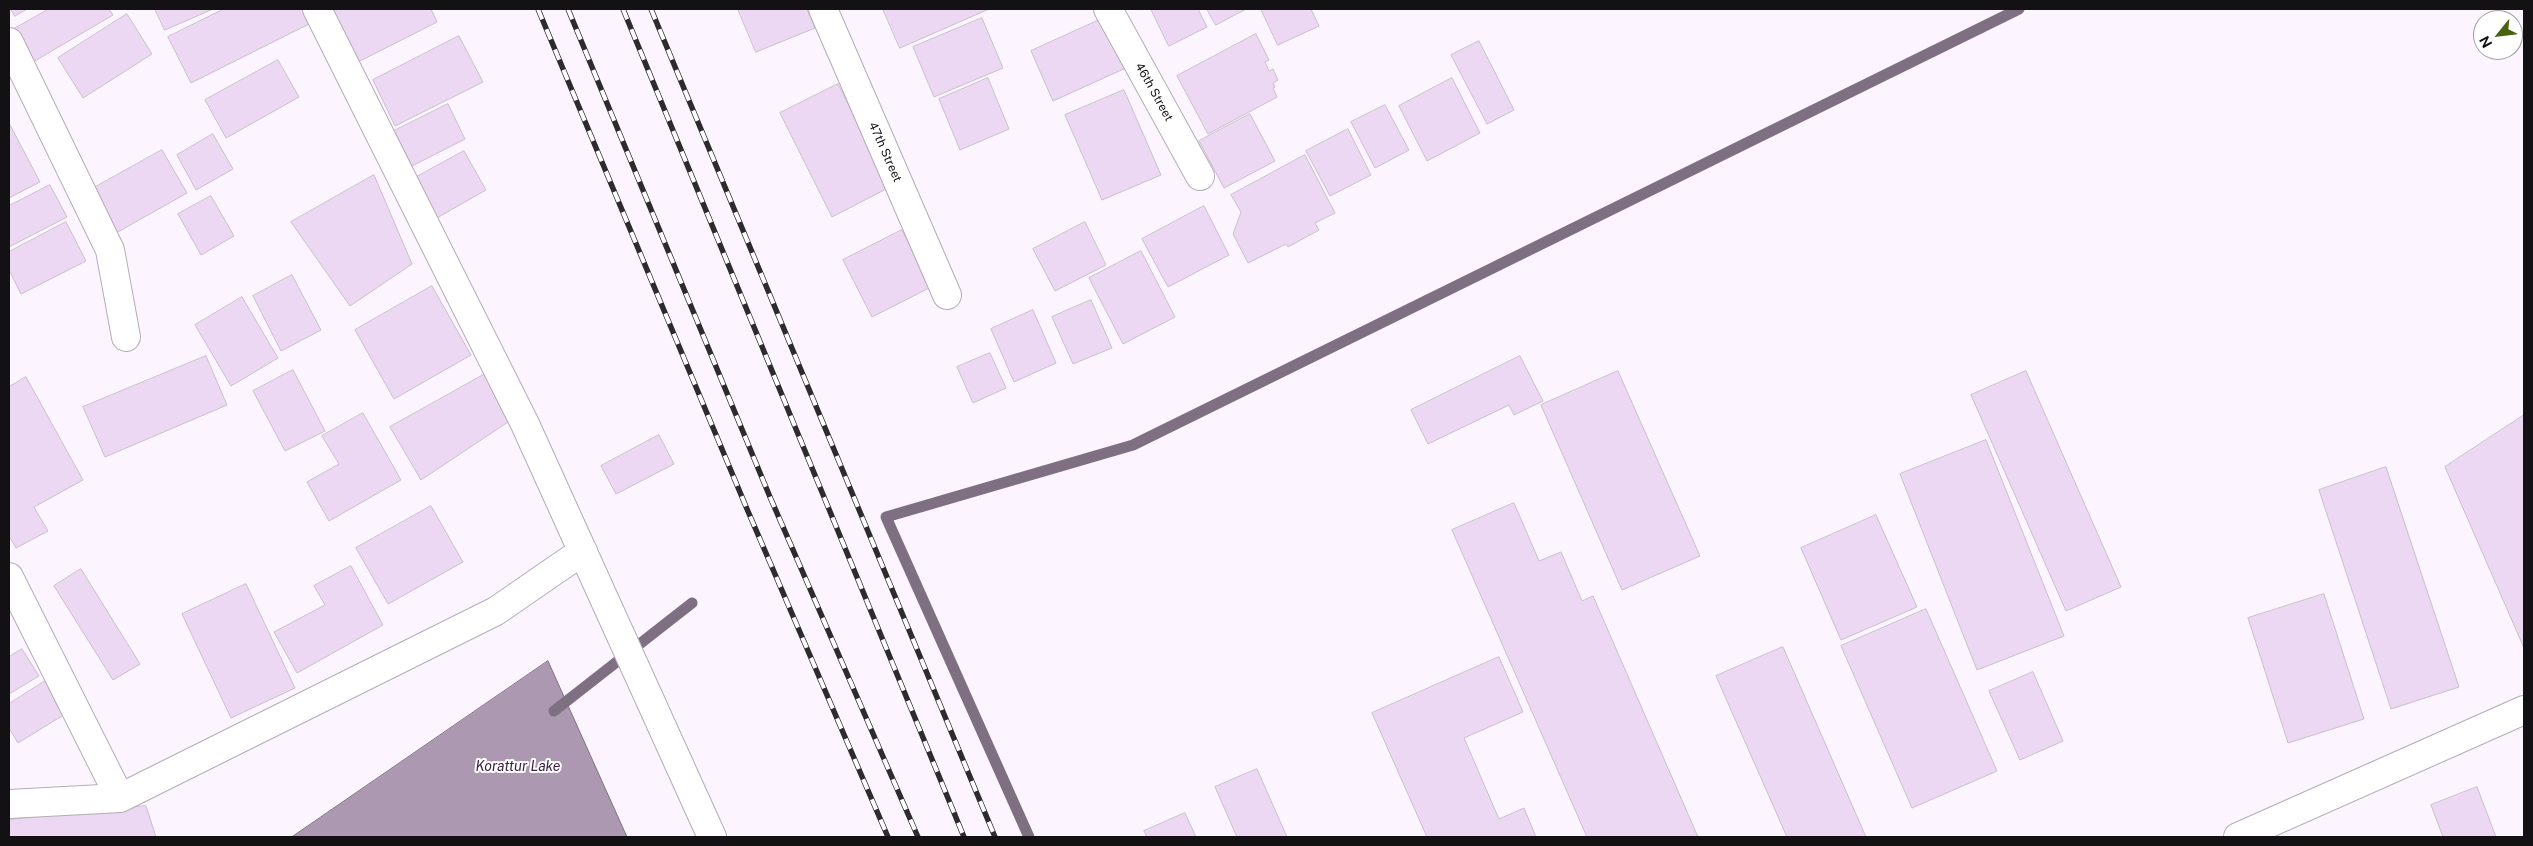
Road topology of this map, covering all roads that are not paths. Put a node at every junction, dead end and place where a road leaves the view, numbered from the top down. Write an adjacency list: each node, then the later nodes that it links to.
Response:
1 (317, 9): 8 (street)
2 (823, 9): 6 (street, 47th Street)
3 (1108, 9): 5 (street, 46th Street)
4 (9, 42): 7 (street)
5 (1200, 176)
6 (947, 295)
7 (126, 337)
8 (583, 551): 11 (street); 13 (street)
9 (9, 577): 11 (street)
10 (2524, 710): 14 (street)
11 (120, 798): 12 (street)
12 (9, 804)
13 (712, 837)
14 (2238, 837)

